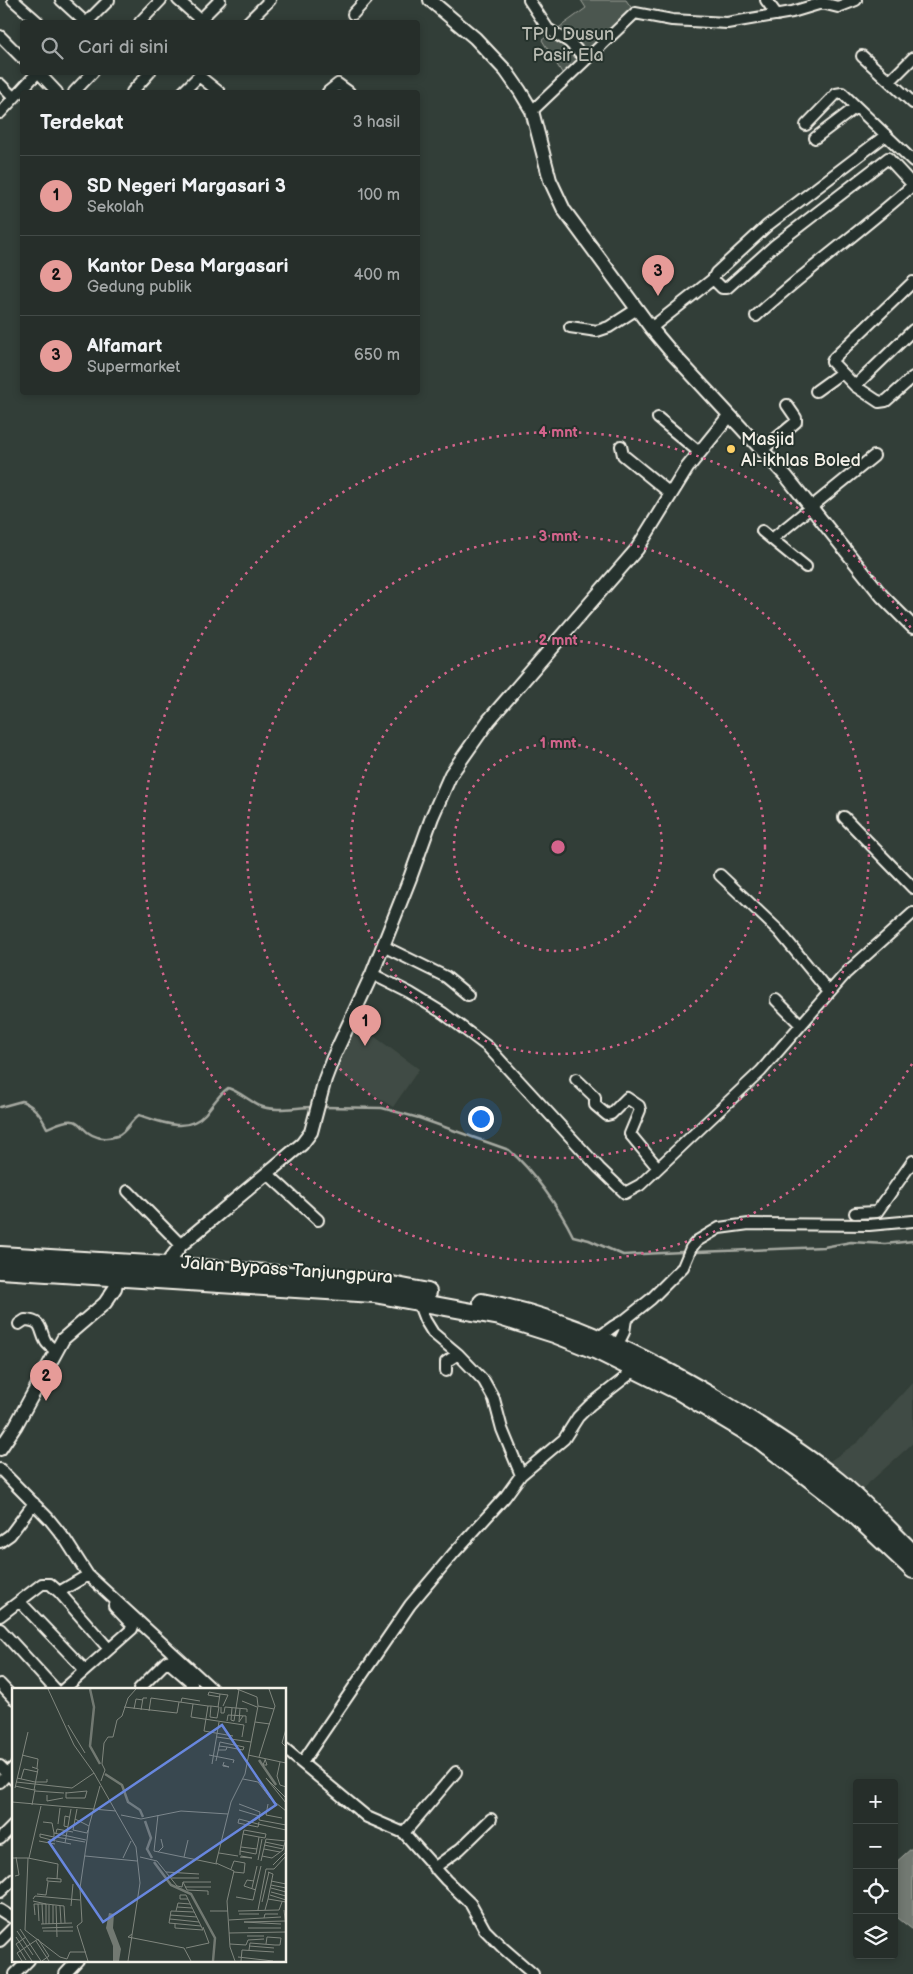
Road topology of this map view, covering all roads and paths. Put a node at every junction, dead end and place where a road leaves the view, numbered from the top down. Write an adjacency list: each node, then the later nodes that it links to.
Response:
1 (13, 0): 16 (street)
2 (62, 0): 17 (street)
3 (109, 0): 18 (street)
4 (161, 0): 19 (street)
5 (178, 0): 20 (street)
6 (220, 0): 21 (street)
7 (270, 0): 22 (street)
8 (366, 0): 14 (street)
9 (430, 0): 48 (street)
10 (529, 0): 27 (street)
11 (766, 0): 15 (street)
12 (856, 0): 13 (street)
13 (822, 2): 15 (street)
14 (352, 14)
15 (777, 15): 27 (street)
16 (36, 20)
17 (84, 20)
18 (88, 20)
19 (142, 20)
20 (199, 20)
21 (203, 20)
22 (250, 20)
23 (0, 36): 24 (street)
24 (20, 56)
25 (862, 56): 34 (street)
26 (913, 58): 34 (street)
27 (586, 59): 48 (street)
28 (36, 75): 36 (street)
29 (40, 75): 37 (street)
30 (90, 75): 38 (street)
31 (147, 75): 39 (street)
32 (200, 75): 40 (street)
33 (202, 75): 41 (street)
34 (890, 81): 46 (street)
35 (0, 84): 45 (street)
36 (22, 90)
37 (54, 90)
38 (76, 90)
39 (134, 90)
40 (185, 90)
41 (217, 90)
42 (330, 90): 43 (street)
43 (346, 90)
44 (20, 92): 45 (street)
45 (14, 98): 49 (street)
46 (913, 102)
47 (856, 107): 50 (street); 51 (street); 52 (street)
48 (532, 111): 59 (street)
49 (0, 113)
50 (806, 125)
51 (886, 136): 53 (street); 57 (street)
52 (815, 138)
53 (899, 148): 54 (street); 55 (street)
54 (888, 158): 56 (street); 57 (street)
55 (913, 161)
56 (913, 185): 60 (street)
57 (713, 279): 62 (street)
58 (913, 282): 64 (street)
59 (637, 309): 61 (street); 62 (street)
60 (756, 316)
61 (570, 327)
62 (651, 328): 69 (street)
63 (913, 330): 66 (street)
64 (841, 373): 66 (street); 67 (street)
65 (913, 377): 66 (street)
66 (855, 386)
67 (816, 391)
68 (787, 405): 72 (street)
69 (730, 416): 72 (street); 73 (street)
70 (658, 418): 73 (street)
71 (622, 446): 75 (street)
72 (762, 450): 76 (street)
73 (699, 452): 75 (street)
74 (874, 456): 76 (street)
75 (671, 494): 85 (street)
76 (810, 507): 78 (street); 80 (street)
77 (762, 531): 78 (street)
78 (772, 539): 79 (street)
79 (806, 567)
80 (913, 627)
81 (844, 817): 83 (street)
82 (720, 875): 87 (street)
83 (913, 888)
84 (913, 914): 87 (street)
85 (383, 946): 86 (street); 88 (street)
86 (372, 974): 93 (street); 94 (street)
87 (829, 992): 90 (street)
88 (468, 995)
89 (776, 1000): 90 (street)
90 (801, 1026): 93 (street)
91 (576, 1079): 93 (street)
92 (913, 1161): 96 (street)
93 (658, 1168)
94 (267, 1173): 97 (street); 99 (street)
95 (128, 1191): 99 (street)
96 (855, 1213)
97 (318, 1220)
98 (913, 1220): 105 (street)
99 (181, 1245): 101 (street)
100 (0, 1255): 101 (highway, Jalan Bypass Tanjungpura)
101 (166, 1265): 107 (highway, Jalan Bypass Tanjungpura)
102 (0, 1270): 103 (highway, Jalan Bypass Tanjungpura)
103 (117, 1278): 104 (highway, Jalan Bypass Tanjungpura); 109 (street)
104 (418, 1302): 110 (street); 111 (highway, Jalan Bypass Tanjungpura)
105 (626, 1319): 107 (street); 108 (street)
106 (20, 1324): 109 (street)
107 (599, 1337): 108 (highway, Jalan Bypass Tanjungpura)
108 (617, 1346): 118 (highway, Jalan Bypass Tanjungpura)
109 (55, 1350): 113 (street)
110 (458, 1354): 112 (street); 115 (street)
111 (636, 1370): 115 (street); 119 (highway, Jalan Bypass Tanjungpura)
112 (446, 1371)
113 (0, 1449)
114 (0, 1469): 116 (street)
115 (521, 1476): 137 (street)
116 (34, 1503): 117 (street); 120 (street)
117 (0, 1542)
118 (913, 1554)
119 (913, 1570)
120 (87, 1575): 121 (street); 125 (street); 132 (street)
121 (60, 1592): 122 (street); 125 (street)
122 (20, 1602): 123 (street); 126 (street)
123 (0, 1616)
124 (0, 1628): 128 (street)
125 (109, 1649): 126 (street)
126 (85, 1670): 129 (street)
127 (0, 1684): 134 (street)
128 (54, 1688)
129 (65, 1688)
130 (140, 1688): 131 (street)
131 (190, 1688)
132 (211, 1688)
133 (0, 1694): 135 (street)
134 (12, 1697)
135 (12, 1706)
136 (286, 1750): 137 (street)
137 (302, 1763): 143 (street)
138 (9, 1772): 140 (street)
139 (456, 1772): 143 (street)
140 (0, 1782)
141 (490, 1819): 145 (street)
142 (12, 1827): 144 (street)
143 (404, 1833): 145 (street)
144 (0, 1839)
145 (434, 1868): 156 (street)
146 (12, 1881): 147 (street)
147 (0, 1892)
148 (0, 1910): 149 (street)
149 (12, 1917)
150 (12, 1929): 151 (street)
151 (0, 1941)
152 (27, 1962): 154 (street)
153 (76, 1962): 155 (street)
154 (15, 1974)
155 (65, 1974)
156 (532, 1974)

